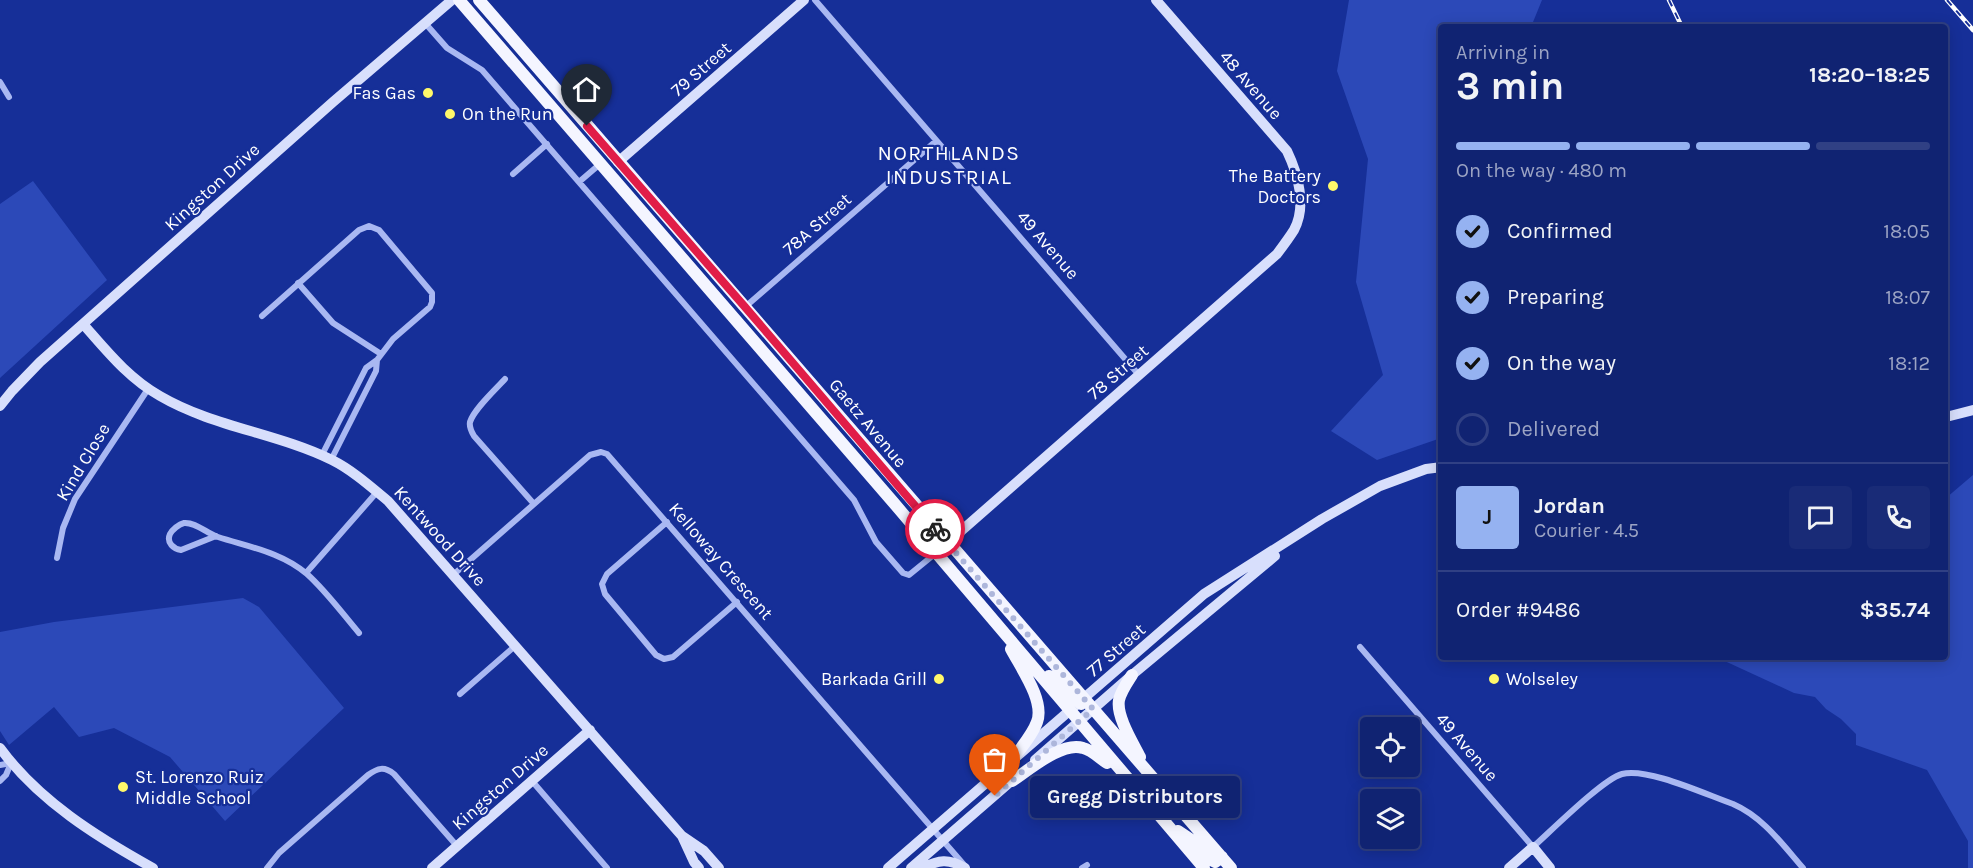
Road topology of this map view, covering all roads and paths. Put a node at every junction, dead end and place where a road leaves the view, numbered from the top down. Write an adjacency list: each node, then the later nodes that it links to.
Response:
1 (452, 0): 7 (street, Kingston Drive)
2 (459, 0): 13 (main road, Gaetz Avenue)
3 (479, 0): 12 (main road, Gaetz Avenue)
4 (804, 0): 12 (street, 79 Street)
5 (815, 0): 10 (street, 49 Avenue)
6 (1156, 0): 16 (street, 48 Avenue)
7 (425, 23): 11 (street); 20 (street, Kingston Drive)
8 (0, 82): 9 (street)
9 (9, 97)
10 (936, 141): 18 (street, 78A Street); 22 (street, 49 Avenue)
11 (547, 144): 14 (street); 15 (street)
12 (618, 162): 18 (main road, Gaetz Avenue)
13 (600, 164): 15 (street); 36 (main road, Gaetz Avenue)
14 (513, 174)
15 (579, 182): 36 (street)
16 (1300, 202): 22 (street, 78 Street)
17 (298, 283): 19 (street); 21 (street); 21 (street)
18 (745, 307): 35 (main road, Gaetz Avenue)
19 (262, 316)
20 (83, 324): 24 (street, Kentwood Drive); 25 (street, Kingston Drive)
21 (379, 357): 28 (street); 28 (street)
22 (1139, 375): 35 (street, 78 Street)
23 (505, 379): 31 (street)
24 (148, 389): 28 (street, Kentwood Drive); 37 (street, Kind Close)
25 (0, 406)
26 (1973, 410): 27 (street)
27 (1948, 416)
28 (327, 458): 30 (street, Kentwood Drive)
29 (1438, 468): 32 (street, 77 Street)
30 (377, 492): 38 (street); 39 (street, Kentwood Drive)
31 (534, 504): 33 (street, Kelloway Crescent); 39 (street, Kelloway Crescent)
32 (1322, 519): 45 (street, 77 Street); 47 (street, 77 Street)
33 (668, 522): 40 (street, Kelloway Crescent); 40 (street)
34 (216, 536): 34 (street); 38 (street)
35 (947, 543): 36 (street, 78 Street); 47 (main road, Gaetz Avenue)
36 (936, 553): 41 (main road, Gaetz Avenue)
37 (57, 558)
38 (306, 573): 42 (street)
39 (453, 575): 43 (street, Kentwood Drive)
40 (737, 602): 60 (street, Kelloway Crescent)
41 (999, 627): 47 (main road, Gaetz Avenue); 52 (main road)
42 (359, 633)
43 (515, 646): 46 (street); 50 (street, Kentwood Drive)
44 (1360, 647): 64 (street, 49 Avenue)
45 (1132, 675): 48 (street, 77 Street); 54 (main road)
46 (460, 694)
47 (1077, 704): 48 (main road, Gaetz Avenue); 49 (main road, Gaetz Avenue); 52 (street, 77 Street)
48 (1093, 709): 49 (street, 77 Street); 54 (main road, Gaetz Avenue)
49 (1078, 722): 57 (street, 77 Street); 58 (main road, Gaetz Avenue)
50 (590, 730): 56 (street, Kingston Drive); 61 (street, Kentwood Drive)
51 (0, 748): 53 (street)
52 (1011, 761): 60 (street, 77 Street)
53 (5, 764): 55 (street); 66 (street)
54 (1148, 774): 65 (main road, Gaetz Avenue)
55 (0, 781)
56 (532, 781): 63 (street, Kingston Drive); 67 (street)
57 (1012, 781): 58 (main road); 62 (street, 77 Street)
58 (1131, 783): 59 (main road, Gaetz Avenue)
59 (1164, 822): 65 (main road); 76 (main road, Gaetz Avenue)
60 (933, 828): 62 (street, Kelloway Crescent); 72 (street, 77 Street)
61 (682, 836): 70 (street, Kentwood Drive); 71 (street, Kentwood Drive)
62 (944, 839): 73 (street, 77 Street); 75 (street, Kelloway Crescent)
63 (457, 846): 68 (street); 69 (street, Kingston Drive)
64 (1533, 848): 78 (street); 79 (street, 49 Avenue); 80 (street)
65 (1222, 858): 77 (main road, Gaetz Avenue)
66 (146, 866)
67 (602, 866)
68 (267, 868)
69 (432, 868)
70 (699, 868)
71 (719, 868)
72 (888, 868)
73 (911, 868)
74 (922, 868): 75 (street)
75 (966, 868)
76 (1204, 868)
77 (1231, 868)
78 (1509, 868)
79 (1550, 868)
80 (1803, 868)

